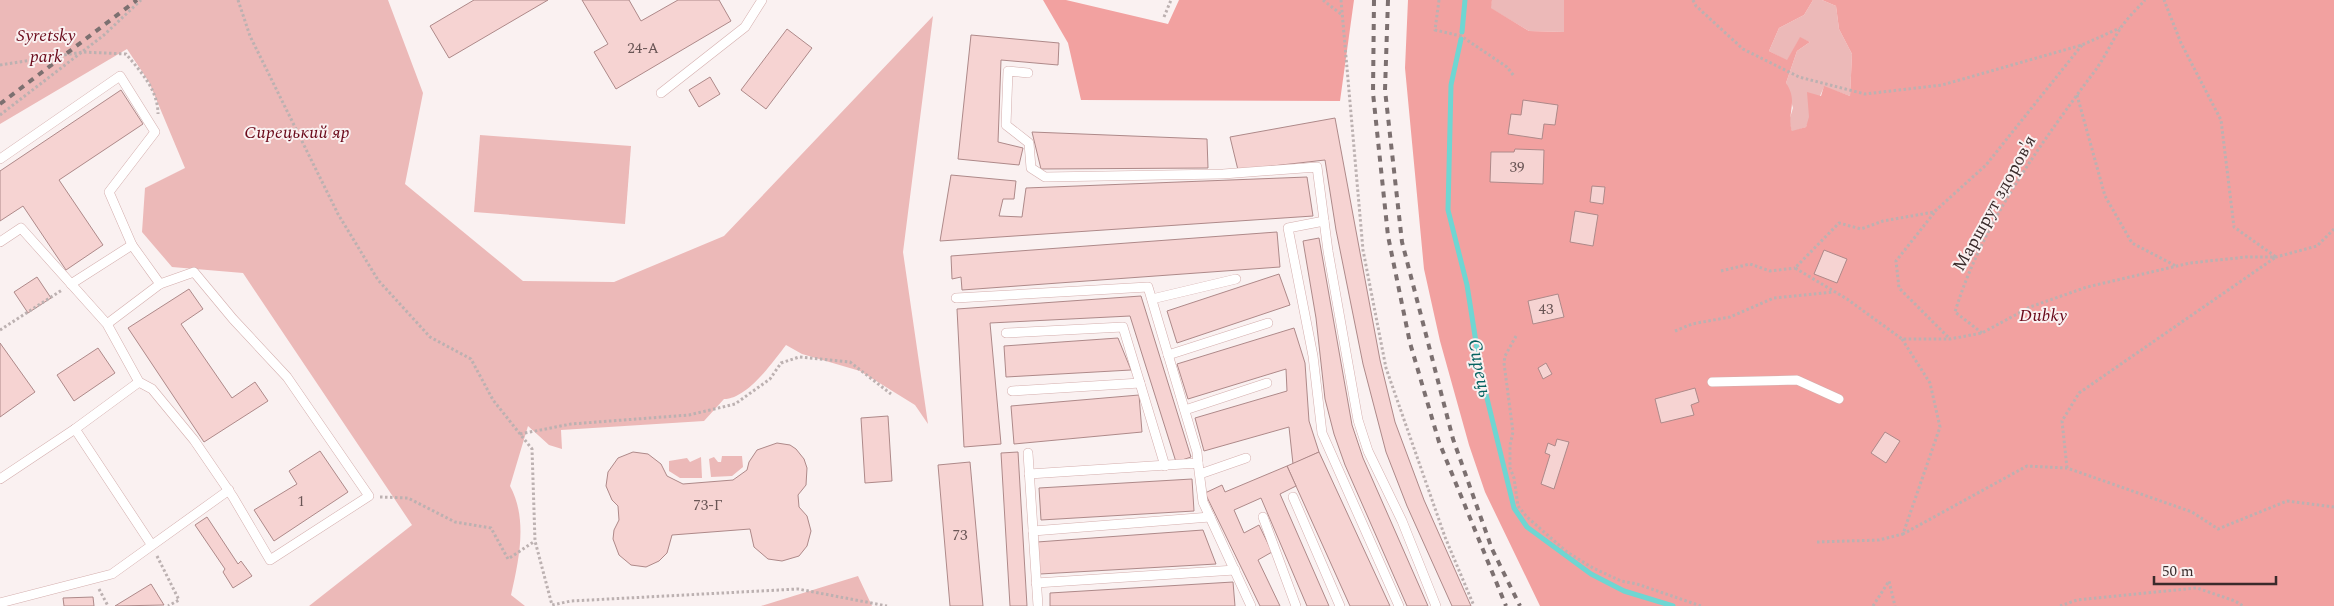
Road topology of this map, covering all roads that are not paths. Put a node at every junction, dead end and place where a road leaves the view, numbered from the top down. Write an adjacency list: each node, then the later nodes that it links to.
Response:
1 (762, 0): 3 (lane)
2 (1028, 73): 5 (lane)
3 (662, 93)
4 (0, 159): 7 (lane)
5 (1324, 222): 45 (lane); 46 (lane)
6 (0, 242): 9 (lane)
7 (132, 245): 9 (lane); 10 (lane)
8 (1236, 279): 12 (lane)
9 (71, 284): 14 (lane)
10 (160, 284): 14 (lane); 32 (lane)
11 (956, 298): 12 (lane)
12 (1152, 299): 16 (lane)
13 (1268, 323): 16 (lane)
14 (107, 324): 17 (lane)
15 (1006, 333): 19 (lane)
16 (1168, 355): 23 (lane)
17 (139, 382): 24 (lane); 32 (lane)
18 (1712, 382): 22 (lane)
19 (1140, 383): 21 (lane); 28 (lane)
20 (1267, 383): 23 (lane)
21 (1012, 391)
22 (1839, 399)
23 (1185, 410): 27 (lane)
24 (75, 429): 31 (lane); 37 (lane)
25 (1028, 453): 29 (lane)
26 (1246, 458): 30 (lane)
27 (1198, 464): 28 (lane); 30 (lane)
28 (1165, 466): 29 (lane)
29 (1029, 474): 36 (lane)
30 (1200, 474): 34 (lane)
31 (0, 479)
32 (229, 490): 37 (lane)
33 (1292, 497): 44 (lane)
34 (1210, 517): 36 (lane); 38 (lane)
35 (1263, 517): 43 (lane)
36 (1033, 531): 39 (lane)
37 (151, 544): 40 (lane)
38 (1235, 570): 39 (lane); 42 (lane)
39 (1036, 583): 41 (lane)
40 (0, 603)
41 (1038, 606)
42 (1252, 606)
43 (1296, 606)
44 (1340, 606)
45 (1399, 606)
46 (1436, 606)

